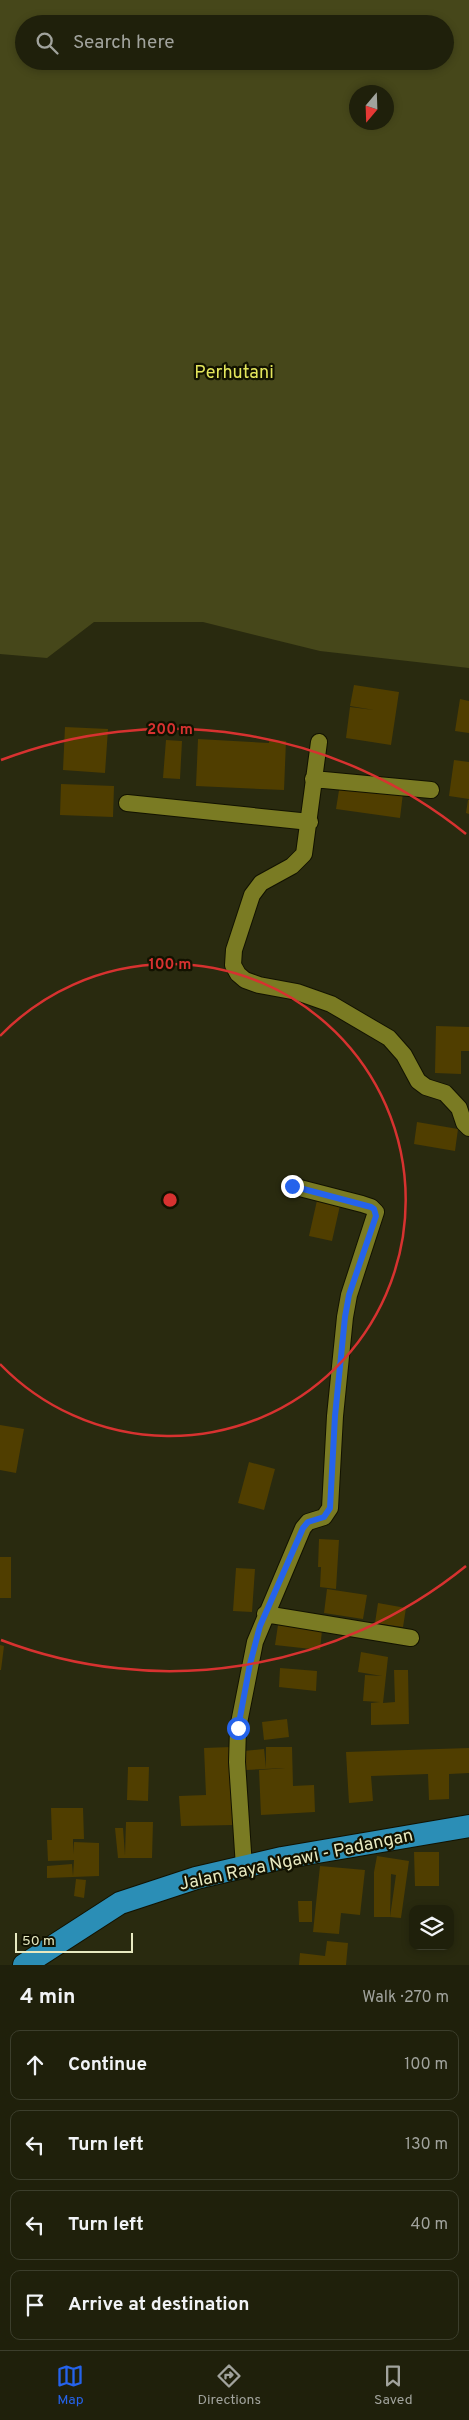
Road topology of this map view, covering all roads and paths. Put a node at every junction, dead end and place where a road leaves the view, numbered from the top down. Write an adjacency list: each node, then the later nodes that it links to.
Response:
1 (319, 742): 2 (street)
2 (313, 779): 3 (street); 5 (street)
3 (431, 790)
4 (127, 803): 5 (street)
5 (310, 822): 6 (street)
6 (469, 1128)
7 (292, 1186): 8 (street)
8 (265, 1614): 9 (street); 11 (street)
9 (411, 1638)
10 (469, 1826): 11 (highway, Jalan Raya Ngawi - Padangan)
11 (244, 1867): 12 (highway, Jalan Raya Ngawi - Padangan)
12 (24, 1965)

